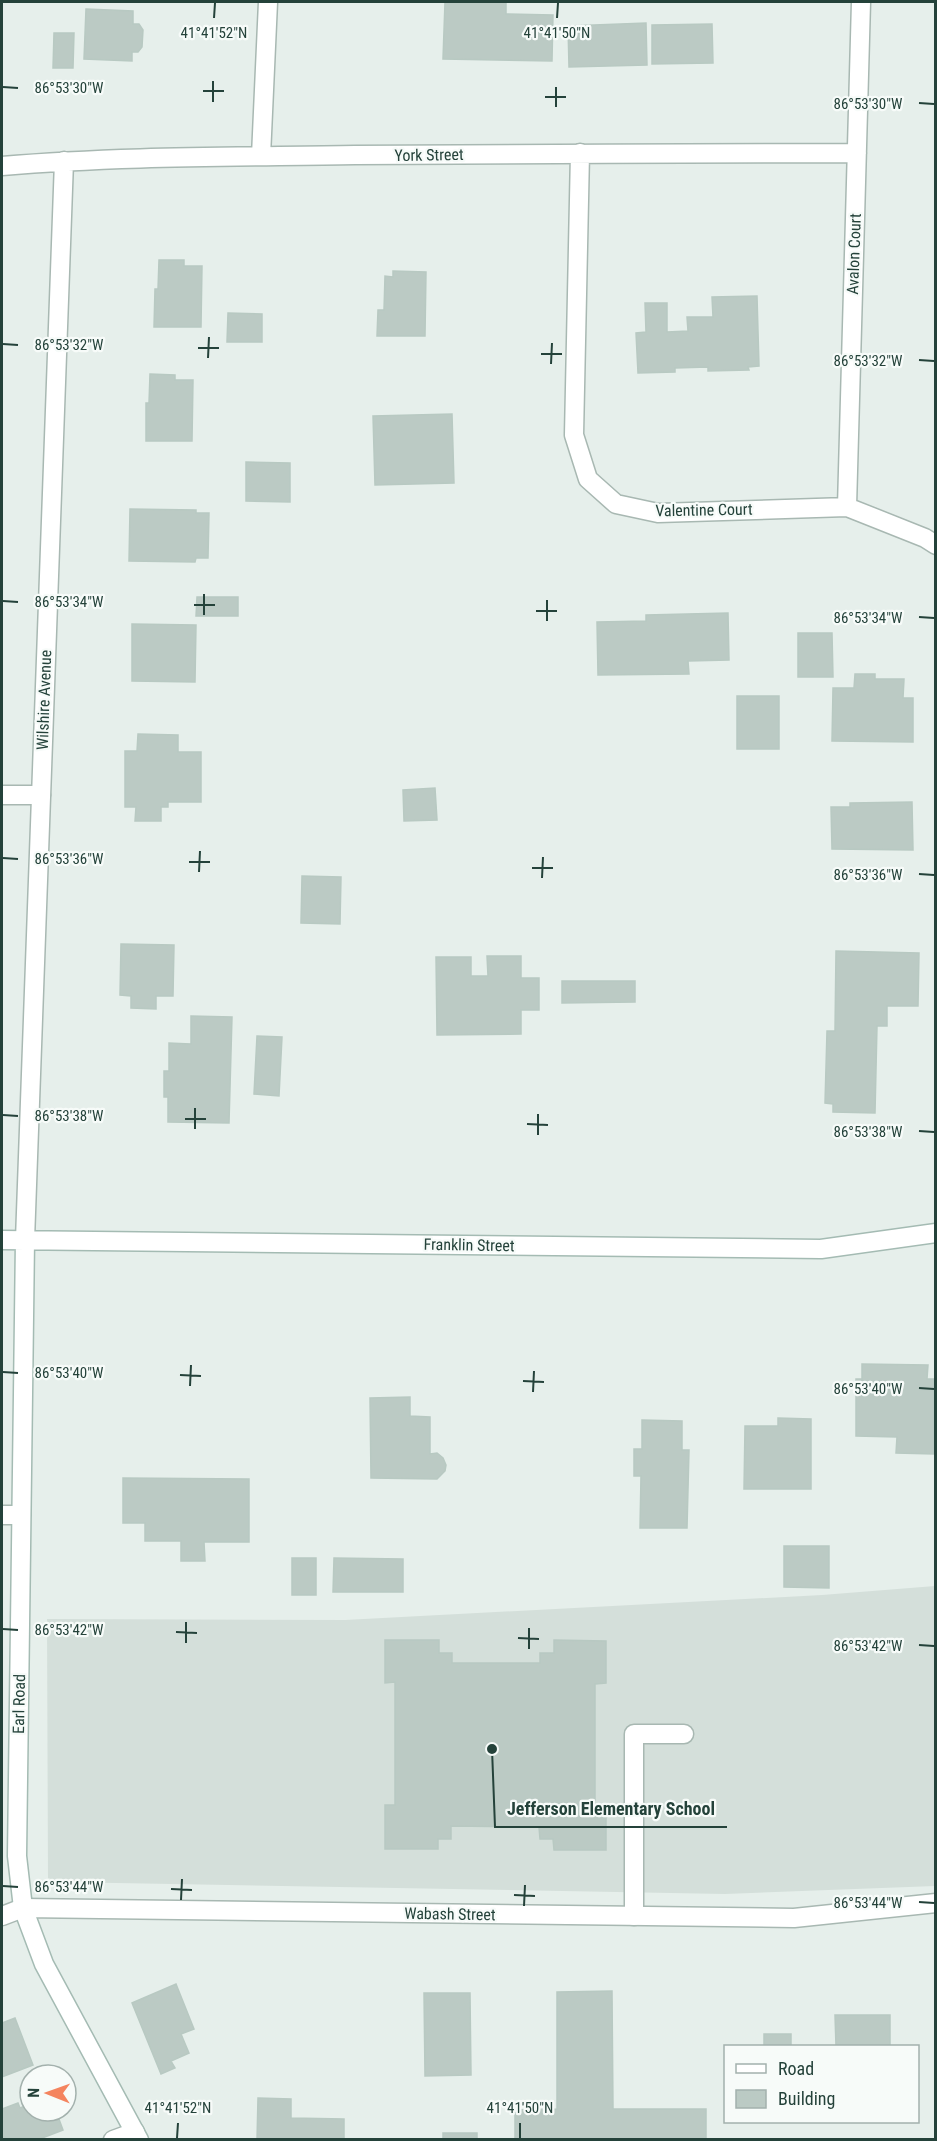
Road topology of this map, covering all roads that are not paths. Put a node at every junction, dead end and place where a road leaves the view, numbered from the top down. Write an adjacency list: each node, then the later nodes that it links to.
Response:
1 (268, 2): 5 (street)
2 (861, 2): 4 (street, Avalon Court)
3 (580, 153): 4 (street, York Street); 5 (street, York Street); 8 (street, Valentine Court)
4 (857, 153): 8 (street, Avalon Court)
5 (261, 156): 6 (street, York Street)
6 (64, 161): 7 (street, York Street); 11 (street, Wilshire Avenue)
7 (2, 166)
8 (847, 507): 9 (street, Valentine Court)
9 (936, 545)
10 (2, 795): 11 (street)
11 (41, 795): 14 (street, Wilshire Avenue)
12 (936, 1233): 14 (street, Franklin Street)
13 (2, 1240): 14 (street, Franklin Street)
14 (25, 1240): 16 (street, Earl Road)
15 (2, 1515): 16 (street)
16 (21, 1515): 19 (street, Earl Road)
17 (684, 1734): 21 (street)
18 (936, 1903): 21 (street, Wabash Street)
19 (23, 1908): 20 (street, Wabash Street); 21 (street, Wabash Street); 22 (street, Earl Road)
20 (2, 1916)
21 (634, 1916)
22 (137, 2136): 23 (street)
23 (113, 2139)

